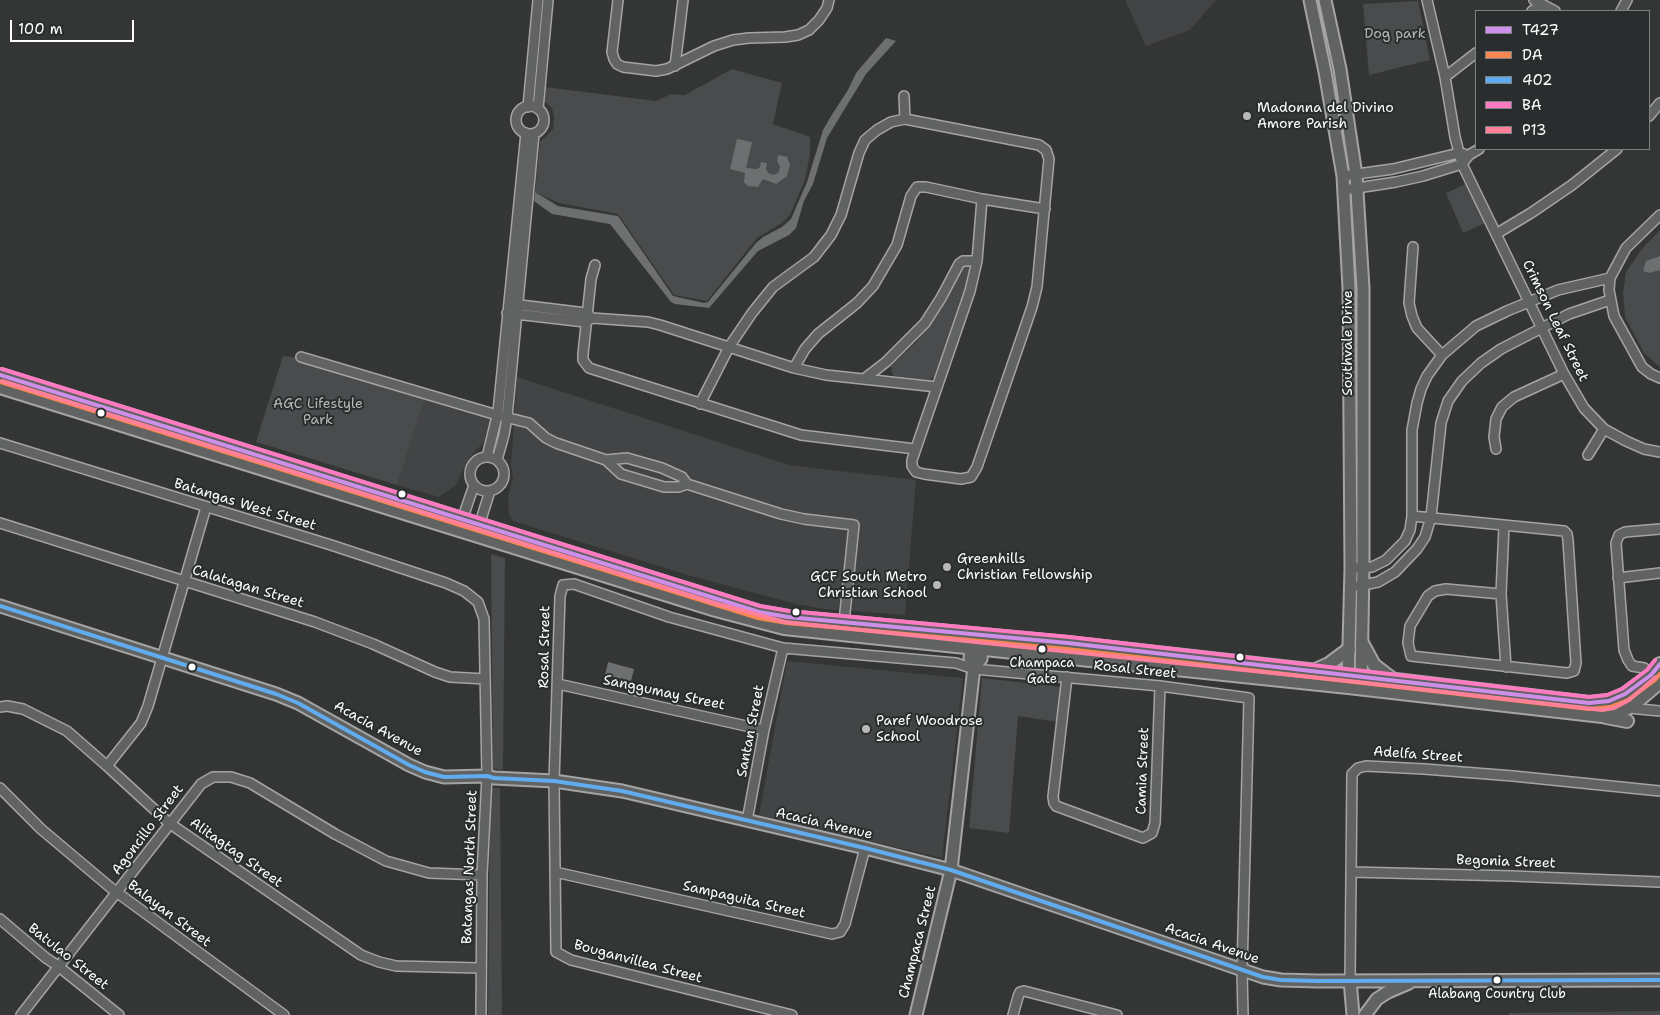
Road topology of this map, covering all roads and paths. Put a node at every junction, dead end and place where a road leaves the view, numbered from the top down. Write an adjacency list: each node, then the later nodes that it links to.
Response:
1 (538, 0): 16 (street)
2 (548, 0): 17 (street)
3 (618, 0): 12 (street)
4 (682, 0): 12 (street)
5 (829, 0): 12 (street)
6 (1310, 0): 27 (street, Southvale Drive)
7 (1325, 0): 26 (street, Southvale Drive)
8 (1427, 0): 13 (street, Crimson Leaf Street)
9 (1537, 2): 10 (street)
10 (1553, 10)
11 (1475, 55): 13 (street)
12 (675, 66)
13 (1445, 77): 23 (street, Crimson Leaf Street)
14 (904, 96): 19 (street)
15 (1660, 103): 18 (street)
16 (528, 107): 17 (street); 20 (street)
17 (538, 109): 20 (street)
18 (1650, 115)
19 (905, 119): 31 (street); 44 (street)
20 (530, 134): 40 (street)
21 (1477, 150): 24 (street)
22 (1616, 150): 33 (street)
23 (1459, 153): 24 (street); 25 (street, Crimson Leaf Street); 26 (street)
24 (1469, 155): 25 (street)
25 (1462, 164): 28 (street); 33 (street, Crimson Leaf Street)
26 (1356, 175): 27 (street); 28 (street, Southvale Drive)
27 (1343, 176): 29 (street, Southvale Drive)
28 (1358, 188): 29 (street); 80 (street, Southvale Drive)
29 (1344, 190): 79 (street, Southvale Drive)
30 (982, 199): 31 (street); 35 (street); 47 (street)
31 (1045, 209): 59 (street)
32 (1660, 215): 37 (street)
33 (1496, 234): 39 (street, Crimson Leaf Street)
34 (1413, 247): 45 (street)
35 (977, 261): 51 (street); 52 (street)
36 (595, 265): 42 (street)
37 (1610, 278): 38 (street); 39 (street)
38 (1610, 300): 43 (street); 50 (street)
39 (1529, 301): 43 (street, Crimson Leaf Street); 45 (street)
40 (512, 304): 41 (street); 42 (street)
41 (511, 314): 42 (street); 55 (street); 56 (street)
42 (588, 317): 44 (street); 54 (street)
43 (1542, 327): 48 (street, Crimson Leaf Street); 73 (street)
44 (729, 346): 47 (street); 54 (street)
45 (1442, 355): 72 (street)
46 (301, 357): 55 (street)
47 (794, 368): 51 (street)
48 (1564, 374): 57 (street, Crimson Leaf Street); 60 (street)
49 (0, 375): 75 (main road)
50 (1660, 378)
51 (864, 379): 52 (street)
52 (937, 387): 59 (street)
53 (0, 388): 75 (main road)
54 (700, 404): 59 (street)
55 (497, 415): 56 (street); 63 (street)
56 (506, 417): 64 (street); 65 (street)
57 (1604, 430): 61 (street, Crimson Leaf Street); 62 (street)
58 (0, 444): 71 (street, Batangas West Street)
59 (915, 449)
60 (1496, 449)
61 (1660, 452)
62 (1588, 455)
63 (487, 456): 64 (street); 69 (street)
64 (497, 460): 70 (street)
65 (606, 460): 66 (street); 67 (street)
66 (650, 464): 67 (street); 67 (street); 68 (street)
67 (645, 481): 68 (street)
68 (687, 484): 89 (street)
69 (474, 485): 70 (street); 75 (street)
70 (490, 491): 78 (street)
71 (206, 507): 83 (street); 87 (street, Batangas West Street)
72 (1412, 516): 73 (street); 80 (street)
73 (1431, 517): 76 (street); 85 (street)
74 (0, 523): 83 (street, Calatagan Street)
75 (460, 525): 78 (main road)
76 (1504, 526): 86 (street); 97 (street)
77 (1660, 528): 82 (street)
78 (477, 530): 89 (main road); 95 (main road)
79 (1351, 568): 80 (street); 84 (street, Southvale Drive)
80 (1363, 568): 85 (street, Southvale Drive)
81 (1660, 573): 82 (street)
82 (1618, 578): 103 (street)
83 (185, 582): 94 (street); 101 (street, Calatagan Street)
84 (1351, 586): 85 (street); 93 (street, Southvale Drive)
85 (1363, 586): 91 (street, Southvale Drive)
86 (1501, 594): 97 (street); 97 (street)
87 (478, 602): 101 (street, Batangas North Street)
88 (0, 606): 94 (street, Acacia Avenue)
89 (844, 622): 90 (main road)
90 (977, 635): 95 (street, Champaca Street); 98 (main road)
91 (1362, 643): 99 (street, Southvale Drive); 102 (main road)
92 (783, 648): 95 (street, Rosal Street); 104 (street, Rosal Street); 115 (street, Santan Street)
93 (1350, 649): 98 (main road); 99 (street, Southvale Drive)
94 (161, 658): 116 (street); 117 (street, Acacia Avenue)
95 (975, 658): 100 (street, Rosal Street); 106 (main road); 124 (street, Champaca Street)
96 (1660, 664): 103 (main road)
97 (1506, 667)
98 (1313, 671): 99 (main road)
99 (1355, 675): 102 (main road); 106 (street, Southvale Drive); 107 (street, Southvale Drive)
100 (1067, 677): 105 (street, Rosal Street); 105 (street, Camia Street)
101 (485, 679): 117 (street, Batangas North Street)
102 (1393, 679): 111 (main road)
103 (1656, 680): 108 (main road); 110 (main road)
104 (558, 684): 115 (street, Sanggumay Street); 118 (street, Rosal Street)
105 (1160, 686): 133 (street, Rosal Street)
106 (1348, 688): 107 (main road)
107 (1361, 689): 111 (main road)
108 (1609, 701): 110 (street); 111 (main road); 113 (street)
109 (0, 707): 116 (street, Alitagtag Street)
110 (1628, 708): 112 (street); 113 (main road)
111 (1589, 709): 113 (main road); 114 (main road)
112 (1660, 711)
113 (1616, 714)
114 (1627, 721)
115 (764, 730): 121 (street, Santan Street)
116 (107, 766): 122 (street, Alitagtag Street)
117 (487, 776): 118 (street, Acacia Avenue); 127 (street, Batangas North Street)
118 (554, 781): 121 (street, Acacia Avenue); 125 (street, Bouganvillea Street)
119 (0, 788): 129 (street, Balayan Street)
120 (1660, 791): 126 (street, Adelfa Street)
121 (747, 821): 123 (street, Acacia Avenue)
122 (169, 824): 127 (street, Agoncillo Street); 129 (street, Agoncillo Street); 132 (street, Alitagtag Street)
123 (865, 848): 124 (street, Acacia Avenue); 125 (street, Sampaguita Street)
124 (951, 870): 133 (street, Acacia Avenue); 142 (street, Champaca Street)
125 (555, 872): 141 (street, Bouganvillea Street)
126 (1351, 872): 128 (street, Begonia Street); 134 (street, Adelfa Street)
127 (482, 875): 132 (street, Batangas North Street)
128 (1660, 882)
129 (118, 893): 131 (street, Agoncillo Street); 139 (street, Balayan Street)
130 (0, 920): 131 (street, Batulao Street)
131 (58, 966): 137 (street, Agoncillo Street); 138 (street, Batulao Street)
132 (480, 968): 140 (street, Batangas North Street)
133 (1242, 971): 134 (street, Acacia Avenue); 145 (street)
134 (1350, 980): 135 (street, Acacia Avenue); 146 (street)
135 (1415, 980): 136 (street, Acacia Avenue); 147 (street)
136 (1660, 980)
137 (21, 1015)
138 (119, 1015)
139 (284, 1015)
140 (480, 1015)
141 (792, 1015)
142 (916, 1015)
143 (1013, 1015): 144 (street)
144 (1118, 1015)
145 (1243, 1015)
146 (1353, 1015)
147 (1365, 1015)

